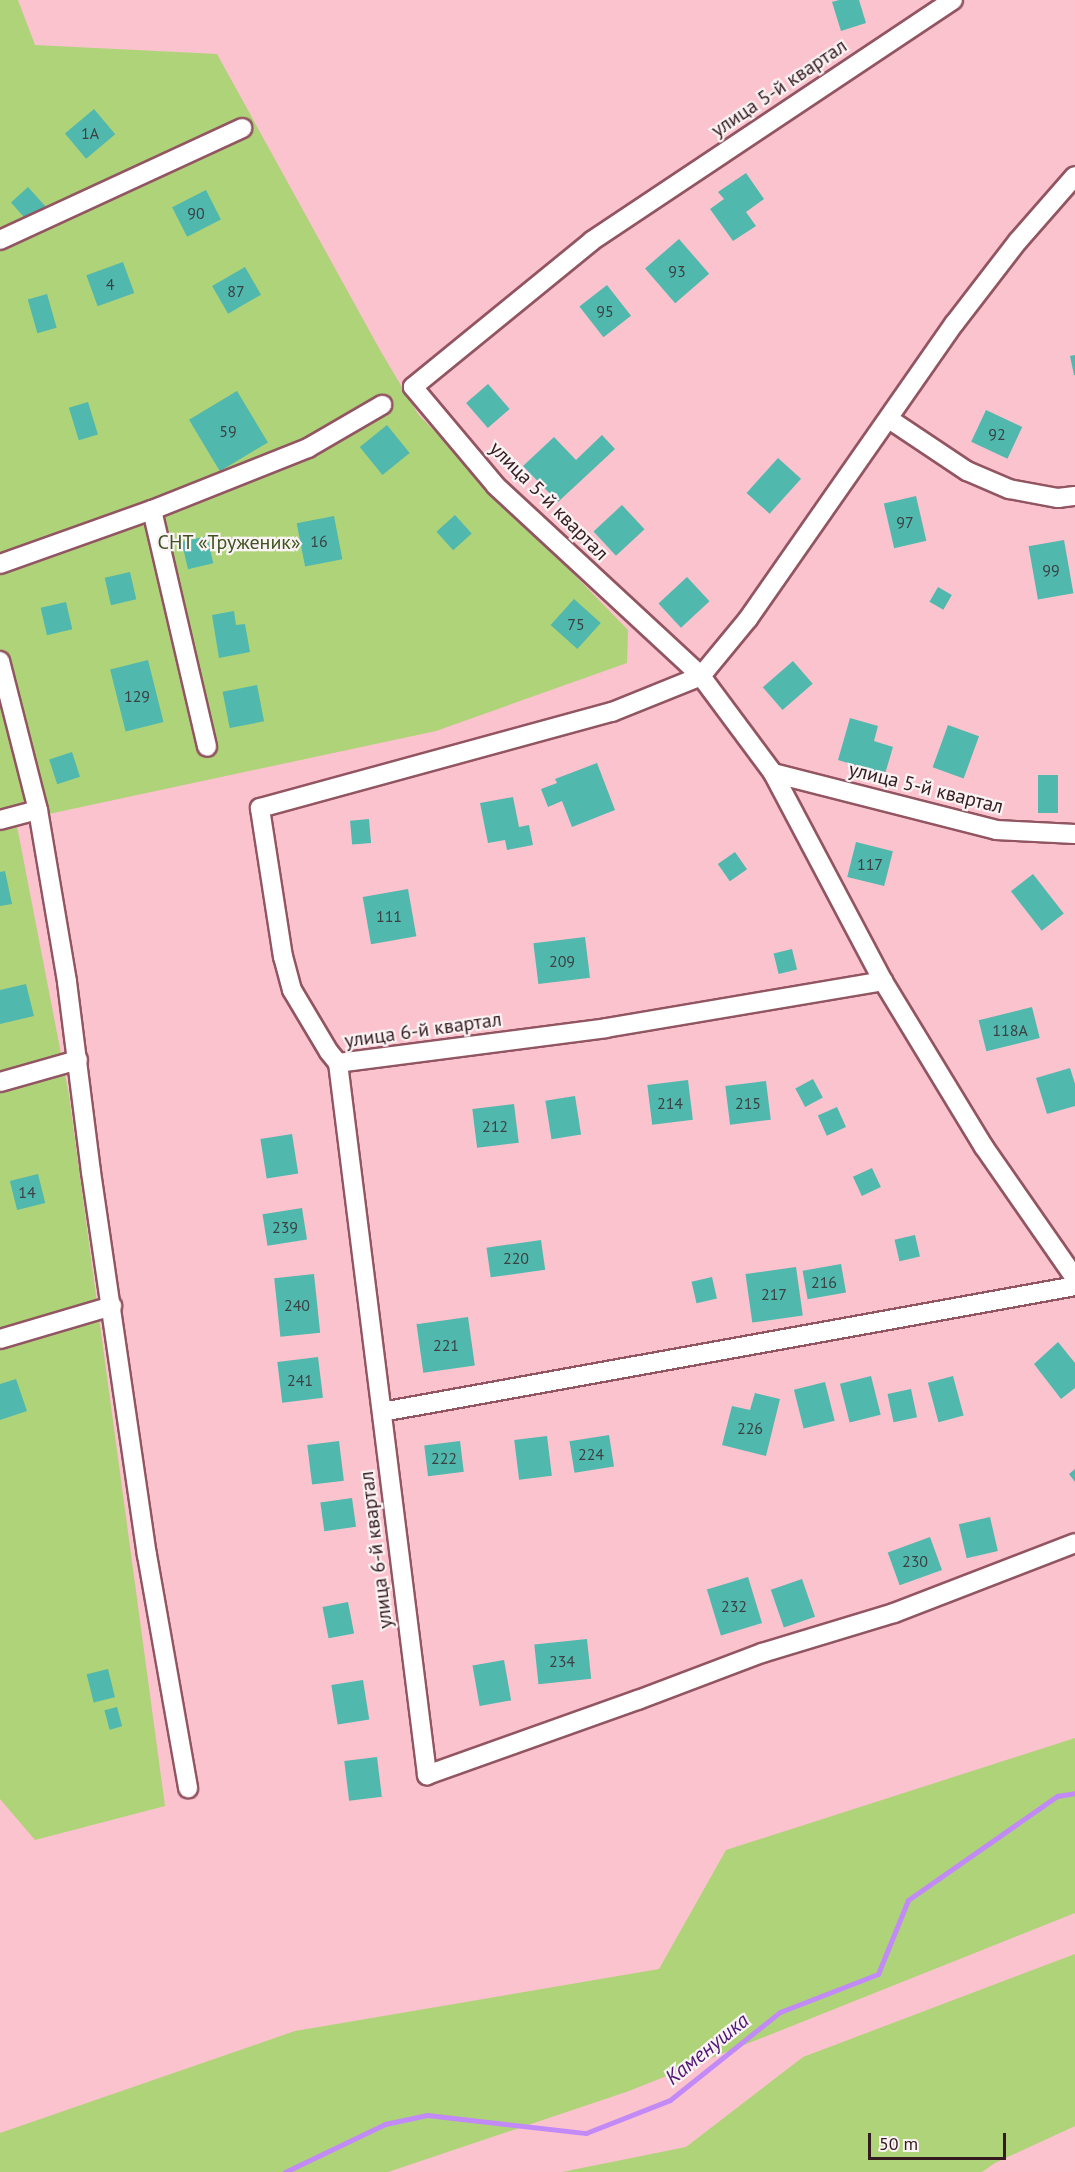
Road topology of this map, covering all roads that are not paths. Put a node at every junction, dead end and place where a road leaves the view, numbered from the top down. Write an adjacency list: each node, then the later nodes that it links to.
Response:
1 (952, 0): 11 (street, улица 5-й квартал)
2 (242, 128): 4 (street)
3 (1075, 176): 6 (street)
4 (0, 240)
5 (382, 405): 8 (street)
6 (889, 419): 7 (street); 11 (street)
7 (1075, 496)
8 (152, 510): 9 (street); 12 (street)
9 (0, 564)
10 (0, 661): 14 (street)
11 (701, 676): 13 (street, улица 5-й квартал); 19 (street)
12 (207, 747)
13 (773, 773): 16 (street, улица 5-й квартал); 17 (street)
14 (38, 810): 15 (street); 18 (street)
15 (0, 820)
16 (1075, 834)
17 (883, 981): 19 (street, улица 6-й квартал); 21 (street)
18 (78, 1060): 20 (street); 23 (street)
19 (338, 1063): 25 (street, улица 6-й квартал)
20 (0, 1082)
21 (1075, 1278)
22 (1075, 1286): 25 (street)
23 (112, 1306): 24 (street); 27 (street)
24 (0, 1339)
25 (382, 1412): 26 (street, улица 6-й квартал)
26 (1075, 1543)
27 (188, 1788)

